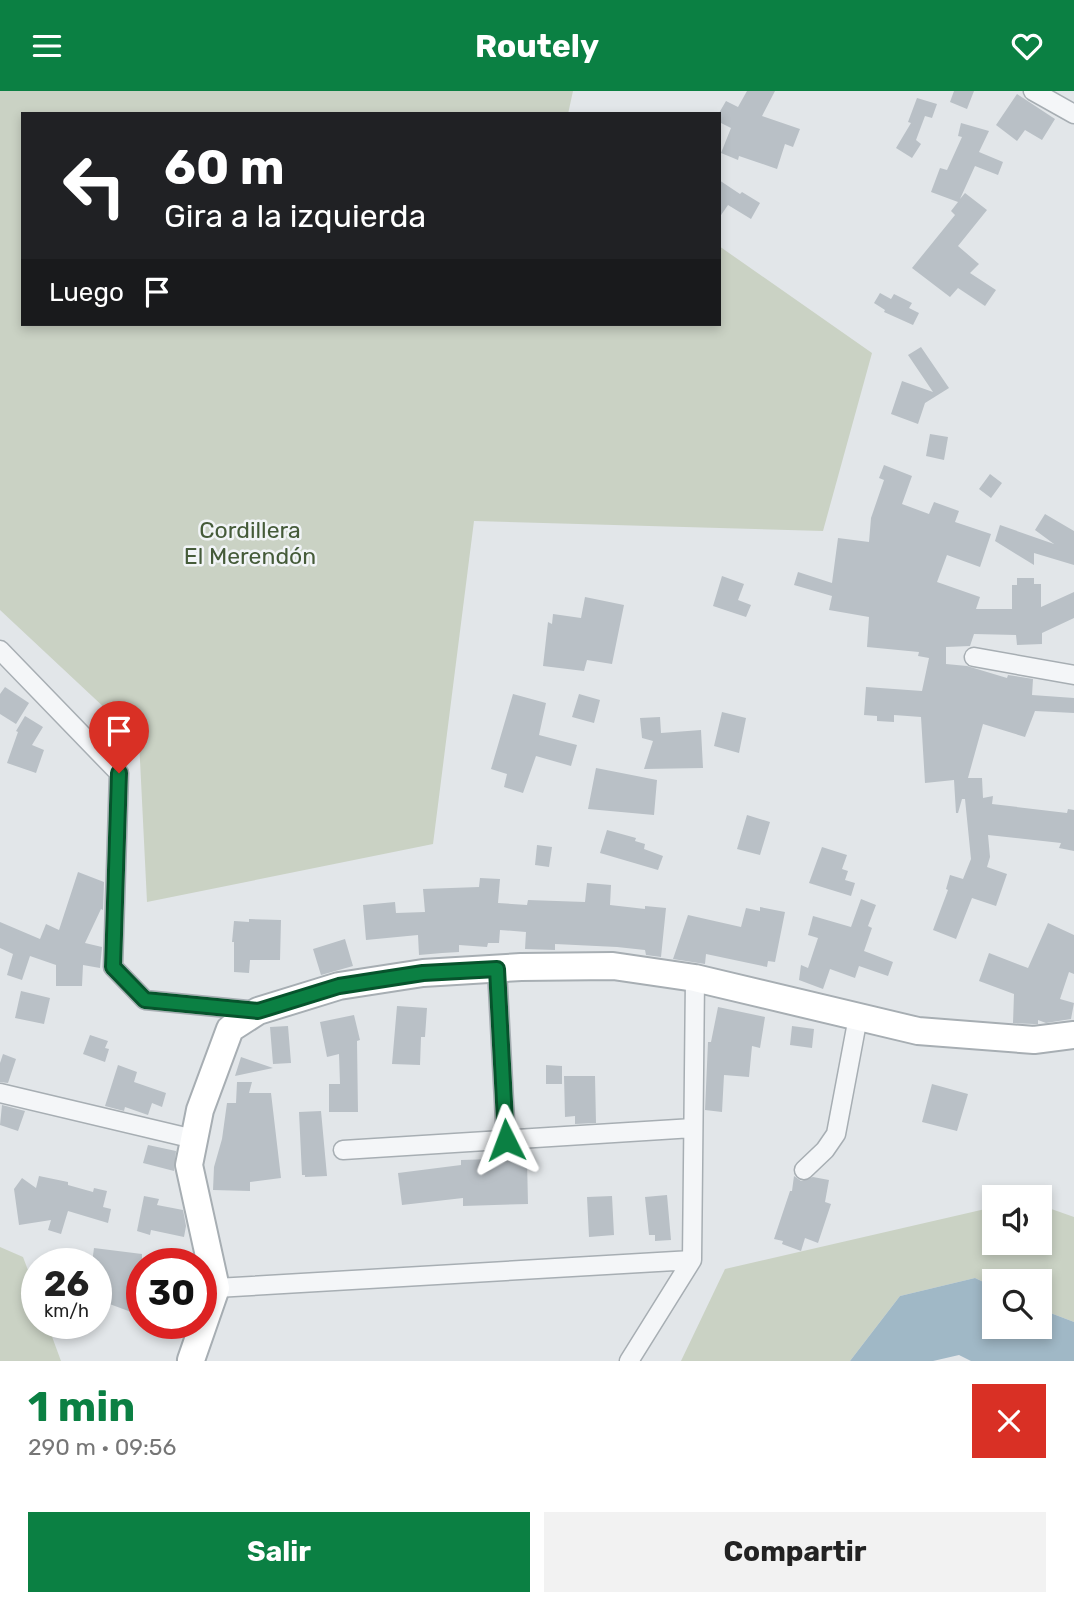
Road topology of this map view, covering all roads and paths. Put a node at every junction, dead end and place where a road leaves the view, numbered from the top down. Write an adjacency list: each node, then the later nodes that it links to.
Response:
1 (1034, 91): 2 (street)
2 (1074, 114)
3 (0, 650): 8 (street)
4 (974, 657): 5 (street)
5 (1074, 675)
6 (497, 969): 7 (street); 8 (street); 14 (street)
7 (695, 978): 9 (street); 12 (street)
8 (258, 1011): 13 (street)
9 (858, 1017): 10 (street); 16 (street)
10 (1074, 1035)
11 (0, 1093): 13 (street)
12 (693, 1128): 14 (street); 18 (street)
13 (194, 1139): 17 (street)
14 (506, 1140): 15 (street)
15 (343, 1150)
16 (804, 1170)
17 (207, 1248)
18 (692, 1260): 19 (street); 22 (street)
19 (217, 1288)
20 (198, 1339): 21 (street)
21 (191, 1360)
22 (629, 1361)

